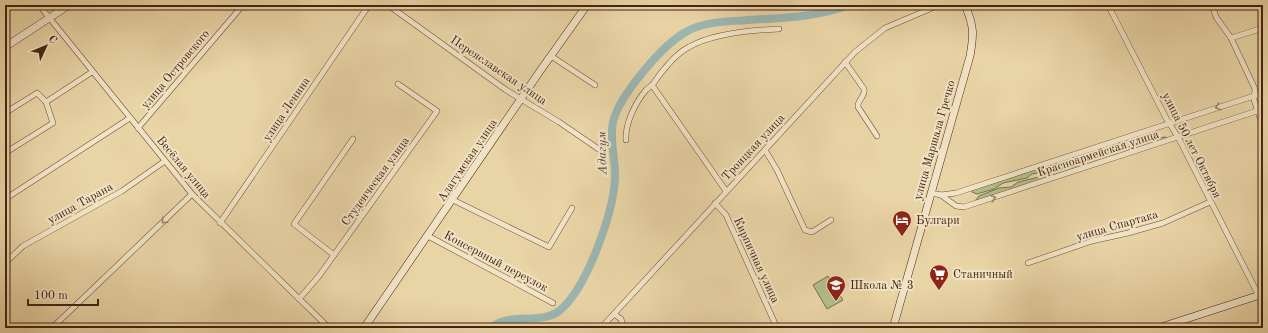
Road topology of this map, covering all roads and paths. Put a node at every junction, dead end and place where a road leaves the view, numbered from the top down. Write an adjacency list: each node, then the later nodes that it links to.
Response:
1 (39, 5): 11 (street, Весёлая улица)
2 (70, 5): 11 (main road)
3 (243, 5): 32 (street, улица Островского)
4 (369, 5): 51 (street, улица Ленина)
5 (388, 5): 24 (street, Переяславская улица)
6 (587, 5): 16 (main road, Адагумская улица)
7 (939, 5): 17 (street, Троицкая улица)
8 (965, 5): 42 (main road, улица Маршала Гречко)
9 (1108, 5): 30 (street, улица 50 лет Октября)
10 (1212, 5): 14 (street)
11 (49, 19): 15 (main road); 18 (street, Весёлая улица)
12 (1263, 28): 14 (street)
13 (779, 29): 21 (street)
14 (1231, 38): 23 (street)
15 (5, 47)
16 (551, 56): 20 (street); 24 (main road, Адагумская улица)
17 (845, 62): 33 (street); 38 (street, Троицкая улица)
18 (92, 72): 25 (street); 29 (street, Весёлая улица)
19 (398, 84): 53 (street, Студенческая улица)
20 (596, 85)
21 (652, 85): 36 (street); 41 (street)
22 (1263, 93): 23 (street, Красноармейская улица)
23 (1255, 95): 27 (street); 30 (street, Красноармейская улица, one-way to 30)
24 (521, 99): 37 (street, Переяславская улица); 46 (main road, Адагумская улица)
25 (46, 102): 28 (street); 39 (street)
26 (1263, 108): 27 (street, Красноармейская улица)
27 (1257, 111): 31 (street); 34 (street, Красноармейская улица)
28 (5, 113)
29 (130, 118): 32 (street, Весёлая улица); 45 (street, улица Островского)
30 (1170, 123): 34 (street, улица 50 лет Октября); 44 (street, Красноармейская улица)
31 (1263, 126)
32 (138, 128): 40 (street, Весёлая улица)
33 (877, 136)
34 (1178, 137): 44 (street, Красноармейская улица, one-way to 34); 48 (street, улица 50 лет Октября)
35 (353, 139): 53 (street)
36 (626, 140)
37 (600, 150)
38 (765, 150): 41 (street, Троицкая улица); 50 (street)
39 (5, 153)
40 (165, 161): 43 (street, Весёлая улица); 54 (street, улица Тарана)
41 (726, 191): 47 (street, Троицкая улица)
42 (931, 193): 44 (street, Красноармейская улица); 67 (main road, улица Маршала Гречко)
43 (192, 194): 51 (street, Весёлая улица); 61 (street, one-way to 61)
44 (941, 195)
45 (5, 199)
46 (453, 200): 49 (street); 52 (main road, Адагумская улица)
47 (716, 202): 60 (street, Троицкая улица); 66 (street, Кирпичная улица)
48 (1210, 202): 55 (street, улица Спартака); 56 (street, улица 50 лет Октября)
49 (572, 208)
50 (831, 220)
51 (220, 223): 57 (street, Весёлая улица)
52 (428, 236): 58 (street, Консервный переулок); 63 (main road, Адагумская улица)
53 (334, 254): 57 (street, Студенческая улица)
54 (5, 262)
55 (1028, 263)
56 (1261, 294): 59 (street, улица 50 лет Октября); 68 (main road)
57 (299, 299): 62 (street, Весёлая улица)
58 (553, 303)
59 (1263, 304)
60 (614, 314): 64 (street, Троицкая улица); 65 (street)
61 (52, 328)
62 (329, 328)
63 (364, 328)
64 (601, 328)
65 (624, 328)
66 (777, 328)
67 (893, 328)
68 (1158, 328)

